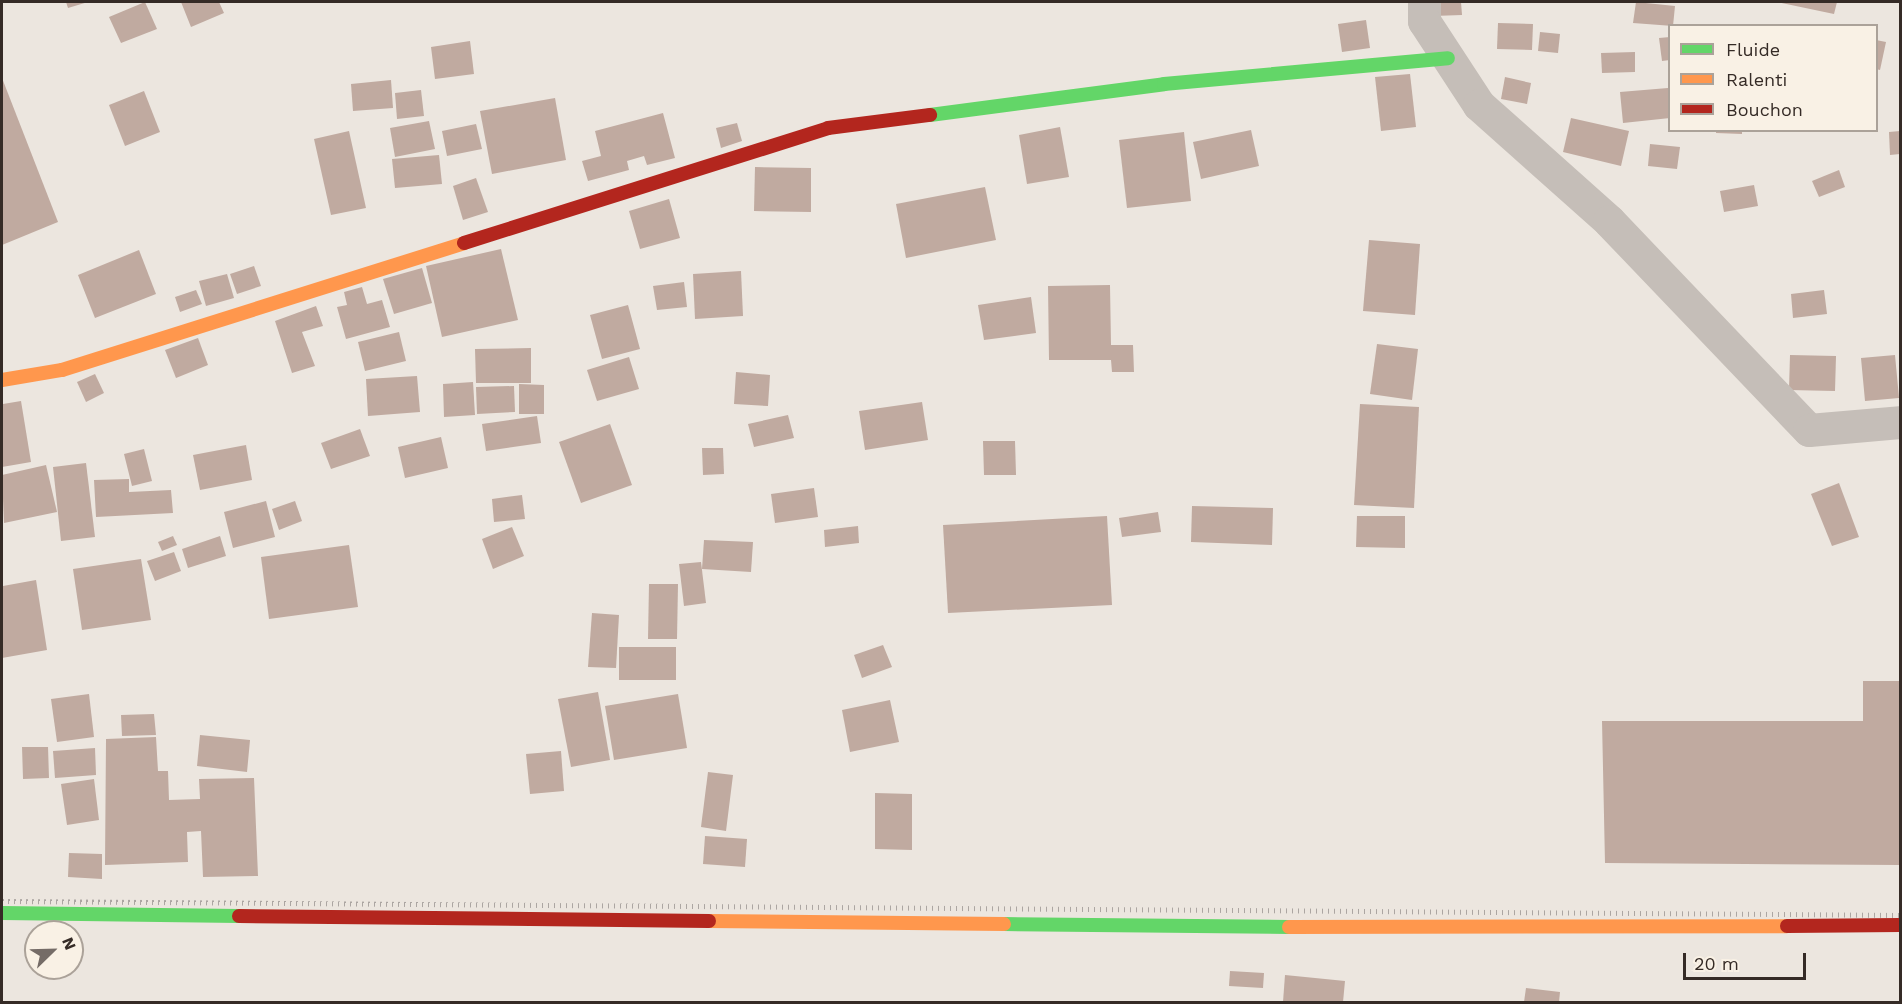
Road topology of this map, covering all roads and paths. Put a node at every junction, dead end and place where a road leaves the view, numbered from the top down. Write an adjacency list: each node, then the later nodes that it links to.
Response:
1 (1424, 2): 2 (street)
2 (1448, 58): 3 (street); 4 (street)
3 (2, 380)
4 (1900, 422)
5 (2, 913): 6 (street)
6 (1900, 925)

